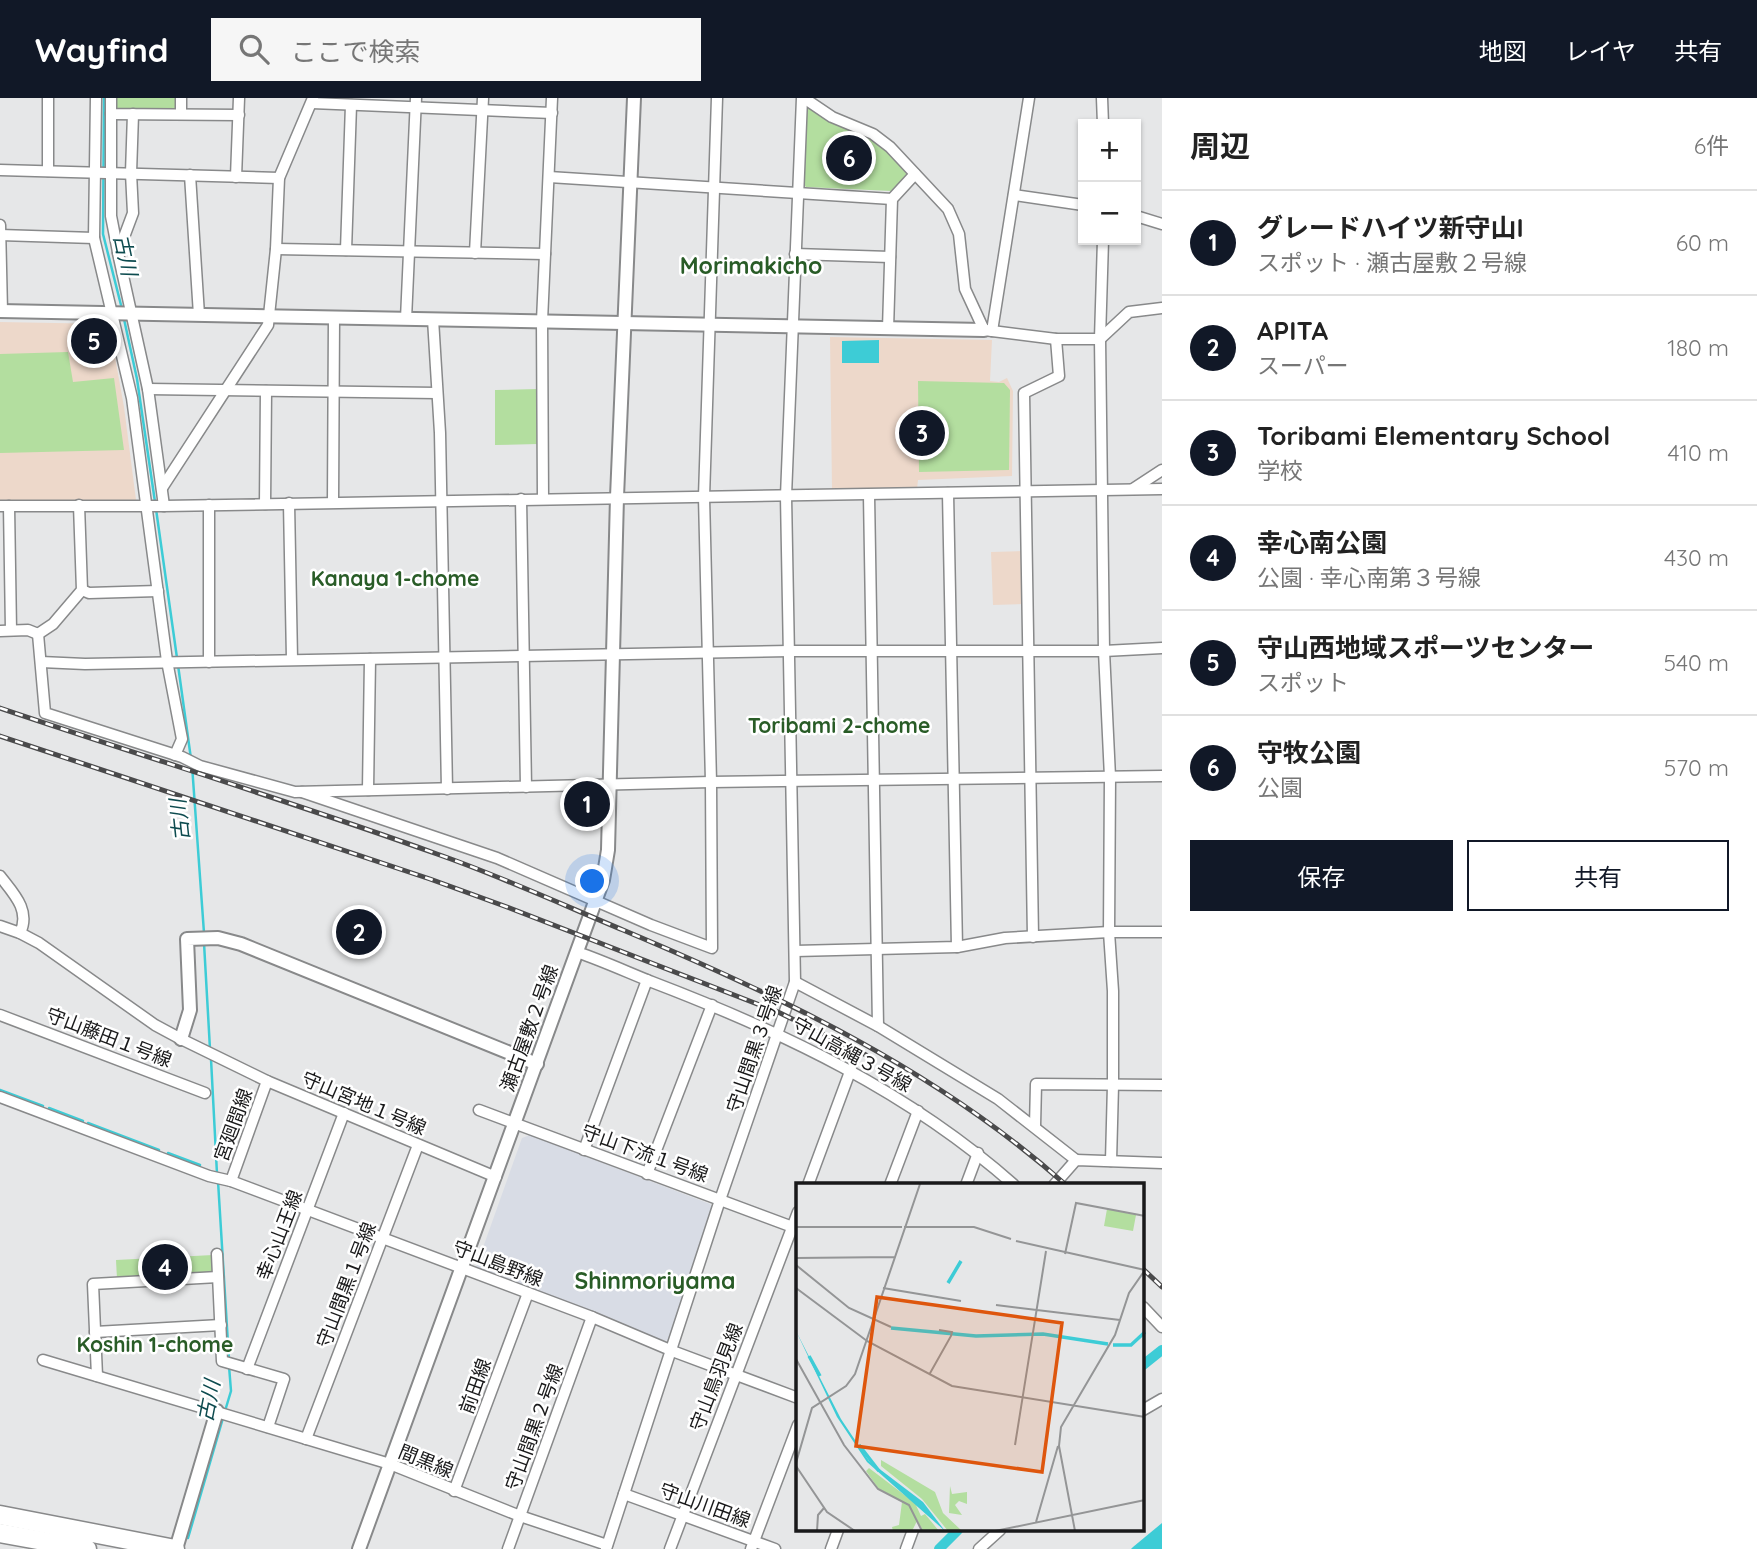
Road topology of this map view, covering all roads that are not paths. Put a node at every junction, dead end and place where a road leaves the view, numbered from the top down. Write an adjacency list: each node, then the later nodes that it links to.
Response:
1 (48, 98): 24 (street)
2 (96, 98): 25 (street)
3 (111, 98): 19 (street)
4 (181, 98): 17 (street)
5 (239, 98): 21 (street)
6 (483, 98): 16 (street)
7 (552, 98): 18 (street)
8 (634, 98): 33 (street, 瀬古屋敷２号線)
9 (718, 98): 34 (street)
10 (803, 98): 28 (street); 35 (street, 守山間黒３号線)
11 (1028, 98): 36 (street)
12 (1102, 98): 22 (street)
13 (313, 100): 15 (street); 32 (street)
14 (416, 103): 15 (street); 16 (street); 47 (street)
15 (351, 104): 46 (street)
16 (483, 110): 18 (street); 49 (street)
17 (180, 113): 20 (street); 21 (street)
18 (552, 113): 31 (street)
19 (111, 114): 20 (street); 26 (street)
20 (133, 114): 27 (street)
21 (239, 115): 30 (street)
22 (1102, 119)
23 (0, 170): 24 (street)
24 (48, 171): 25 (street)
25 (94, 172): 26 (street); 43 (street)
26 (111, 172): 27 (street); 48 (street)
27 (131, 173): 29 (street); 48 (street)
28 (915, 174): 37 (street); 66 (street)
29 (190, 175): 30 (street); 56 (street)
30 (236, 177): 32 (street)
31 (549, 177): 33 (street); 50 (street)
32 (279, 178): 45 (street)
33 (631, 182): 34 (street); 62 (street, 瀬古屋敷２号線)
34 (713, 187): 35 (street); 63 (street)
35 (798, 193): 37 (street); 51 (street, 守山間黒３号線)
36 (1014, 195): 38 (street); 66 (street)
37 (892, 199): 52 (street)
38 (1078, 204)
39 (1141, 218): 40 (street)
40 (1162, 224)
41 (0, 225): 42 (street)
42 (0, 235): 43 (street); 54 (street)
43 (94, 239): 55 (street)
44 (1102, 245): 68 (street)
45 (276, 249): 46 (street); 57 (street)
46 (346, 250): 47 (street)
47 (409, 251): 49 (street); 59 (street)
48 (118, 253): 55 (street)
49 (475, 253): 50 (street)
50 (545, 254): 61 (street)
51 (795, 254): 52 (street); 64 (street, 守山間黒３号線)
52 (890, 257): 65 (street)
53 (1162, 308): 68 (street)
54 (1, 311): 55 (street)
55 (122, 313): 56 (street); 69 (street); 92 (street)
56 (200, 315): 57 (street)
57 (270, 316): 58 (street); 70 (street)
58 (334, 317): 59 (street); 72 (street)
59 (406, 319): 60 (street)
60 (433, 319): 61 (street); 73 (street)
61 (542, 321): 62 (street); 86 (street)
62 (625, 323): 63 (street); 83 (street, 瀬古屋敷２号線)
63 (709, 326): 64 (street); 84 (street)
64 (792, 328): 65 (street); 82 (street, 守山間黒３号線)
65 (888, 329): 66 (street)
66 (988, 330): 67 (street)
67 (1056, 339): 68 (street); 79 (street)
68 (1100, 339): 78 (street)
69 (148, 389): 70 (street); 75 (street)
70 (224, 391): 71 (street); 75 (street)
71 (266, 391): 72 (street); 90 (street)
72 (334, 391): 73 (street); 88 (street)
73 (437, 393): 87 (street)
74 (1162, 470): 77 (street)
75 (162, 488): 95 (street)
76 (1162, 489): 77 (street)
77 (1132, 490): 78 (street)
78 (1102, 491): 79 (street); 106 (street)
79 (1026, 492): 80 (street); 104 (street)
80 (948, 493): 81 (street); 103 (street)
81 (869, 495): 82 (street); 102 (street)
82 (786, 496): 84 (street); 101 (street, 守山間黒３号線)
83 (617, 497): 84 (street); 86 (street); 107 (street, 瀬古屋敷２号線)
84 (704, 497): 105 (street)
85 (521, 499): 86 (street); 87 (street); 108 (street)
86 (543, 499)
87 (441, 500): 88 (street); 109 (street)
88 (333, 502): 89 (street)
89 (289, 503): 90 (street); 110 (street)
90 (265, 504): 93 (street)
91 (79, 505): 92 (street); 94 (street); 96 (street)
92 (145, 505): 95 (street); 97 (street)
93 (209, 505): 95 (street); 114 (street)
94 (5, 506): 98 (street)
95 (164, 506)
96 (82, 590): 97 (street); 99 (street)
97 (158, 591): 112 (street)
98 (5, 630): 99 (street)
99 (38, 634): 113 (street)
100 (1162, 648): 106 (street)
101 (789, 650): 102 (street); 105 (street); 121 (street, 守山間黒３号線)
102 (872, 651): 103 (street); 120 (street)
103 (951, 651): 104 (street); 118 (street)
104 (1028, 651): 106 (street); 119 (street)
105 (709, 652): 107 (street); 122 (street)
106 (1104, 652): 117 (street)
107 (614, 654): 108 (street); 123 (street, 瀬古屋敷２号線)
108 (523, 656): 109 (street); 124 (street)
109 (444, 657): 111 (street); 125 (street)
110 (292, 659): 111 (street); 114 (street)
111 (370, 659): 126 (street)
112 (167, 661): 113 (street); 114 (street); 115 (street)
113 (41, 662): 115 (street)
114 (209, 662)
115 (178, 756): 127 (street)
116 (1162, 776): 117 (street)
117 (1111, 777): 119 (street); 131 (street)
118 (954, 779): 119 (street); 120 (street); 135 (street)
119 (1030, 779): 134 (street)
120 (874, 780): 121 (street); 136 (street)
121 (792, 781): 122 (street); 137 (street, 守山間黒３号線)
122 (711, 782): 123 (street); 129 (street)
123 (611, 785): 124 (street); 129 (street, 瀬古屋敷２号線)
124 (526, 787): 125 (street)
125 (447, 789): 126 (street)
126 (368, 790): 127 (street)
127 (302, 792): 129 (street)
128 (0, 876): 133 (street)
129 (596, 900): 138 (street, 瀬古屋敷２号線)
130 (0, 926): 133 (street)
131 (1109, 932): 132 (street); 134 (street); 150 (street)
132 (1162, 932)
133 (20, 933): 145 (street)
134 (1033, 936): 135 (street)
135 (957, 947): 136 (street)
136 (877, 948): 137 (street); 143 (street)
137 (795, 951): 140 (street, 守山間黒３号線)
138 (577, 953): 139 (street, 守山高縄３号線); 146 (street, 瀬古屋敷２号線)
139 (647, 980): 141 (street, 守山高縄３号線); 159 (street)
140 (795, 982): 143 (street); 144 (street, 守山間黒３号線)
141 (712, 1005): 144 (street, 守山高縄３号線); 164 (street)
142 (0, 1015): 151 (street, 守山藤田１号線)
143 (878, 1026): 157 (street)
144 (778, 1033): 147 (street, 守山高縄３号線); 172 (street, 守山間黒３号線)
145 (181, 1039): 146 (street); 148 (street, 守山宮地１号線)
146 (537, 1064): 156 (street, 瀬古屋敷２号線)
147 (850, 1069): 154 (street, 守山高縄３号線); 167 (street)
148 (267, 1081): 155 (street, 守山宮地１号線); 166 (street, 宮廻間線)
149 (1162, 1084): 150 (street)
150 (1114, 1085): 157 (street); 162 (street)
151 (205, 1093)
152 (0, 1097): 166 (street, 守山島野線)
153 (479, 1110): 156 (street, 守山下流１号線)
154 (918, 1111): 160 (street, 守山高縄３号線); 168 (street)
155 (344, 1113): 158 (street, 守山宮地１号線); 173 (street, 幸心山王線)
156 (516, 1122): 159 (street, 守山下流１号線); 165 (street, 瀬古屋敷２号線)
157 (1035, 1126): 161 (street)
158 (418, 1145): 165 (street, 守山宮地１号線); 175 (street, 守山間黒１号線)
159 (584, 1150): 164 (street, 守山下流１号線)
160 (978, 1153): 169 (street); 170 (street, 守山高縄３号線)
161 (1076, 1160): 162 (street); 171 (street)
162 (1111, 1161): 163 (street)
163 (1162, 1163)
164 (647, 1174): 172 (street, 守山下流１号線)
165 (496, 1177): 177 (street, 瀬古屋敷２号線)
166 (228, 1180): 173 (street, 守山島野線)
167 (809, 1183)
168 (891, 1183)
169 (967, 1183)
170 (1012, 1183)
171 (1056, 1183)
172 (720, 1200): 174 (street, 守山下流１号線); 185 (street, 守山間黒３号線)
173 (307, 1210): 175 (street, 守山島野線); 187 (street, 幸心山王線)
174 (795, 1228): 188 (street, 守山鳥羽見線)
175 (382, 1238): 177 (street, 守山島野線); 196 (street, 守山間黒１号線)
176 (217, 1254): 178 (street)
177 (462, 1269): 179 (street, 守山島野線); 197 (street, 瀬古屋敷２号線)
178 (218, 1277): 182 (street); 184 (street)
179 (528, 1293): 181 (street, 守山島野線); 198 (street, 前田線)
180 (1144, 1308): 183 (street)
181 (592, 1317): 185 (street, 守山島野線); 201 (street, 守山間黒２号線)
182 (220, 1325): 184 (street); 187 (street)
183 (1162, 1327)
184 (95, 1332): 189 (street)
185 (671, 1350): 188 (street, 守山島野線); 199 (street, 守山間黒３号線)
186 (43, 1360): 189 (street, 間黒線)
187 (247, 1369): 194 (street)
188 (736, 1375): 190 (street, 守山島野線); 202 (street, 守山鳥羽見線)
189 (97, 1376): 193 (street, 間黒線)
190 (796, 1397)
191 (1162, 1399): 192 (street)
192 (1144, 1409)
193 (222, 1413): 194 (street, 間黒線); 210 (street)
194 (268, 1427): 196 (street, 間黒線)
195 (796, 1430): 207 (street)
196 (306, 1439): 197 (street, 間黒線)
197 (390, 1464): 198 (street, 間黒線); 211 (street, 瀬古屋敷２号線)
198 (454, 1491): 201 (street, 間黒線)
199 (624, 1494): 202 (street, 守山川田線); 208 (street, 守山間黒３号線)
200 (0, 1515): 210 (highway)
201 (520, 1516): 208 (street, 間黒線); 212 (street, 守山間黒２号線)
202 (682, 1516): 207 (street, 守山川田線); 213 (street, 守山鳥羽見線)
203 (837, 1532): 215 (street)
204 (912, 1532): 216 (street)
205 (998, 1532): 217 (street)
206 (0, 1533): 209 (highway)
207 (753, 1545): 214 (street, 守山川田線)
208 (606, 1547)
209 (87, 1549)
210 (176, 1549)
211 (359, 1549)
212 (508, 1549)
213 (670, 1549)
214 (775, 1549)
215 (831, 1549)
216 (906, 1549)
217 (979, 1549)

